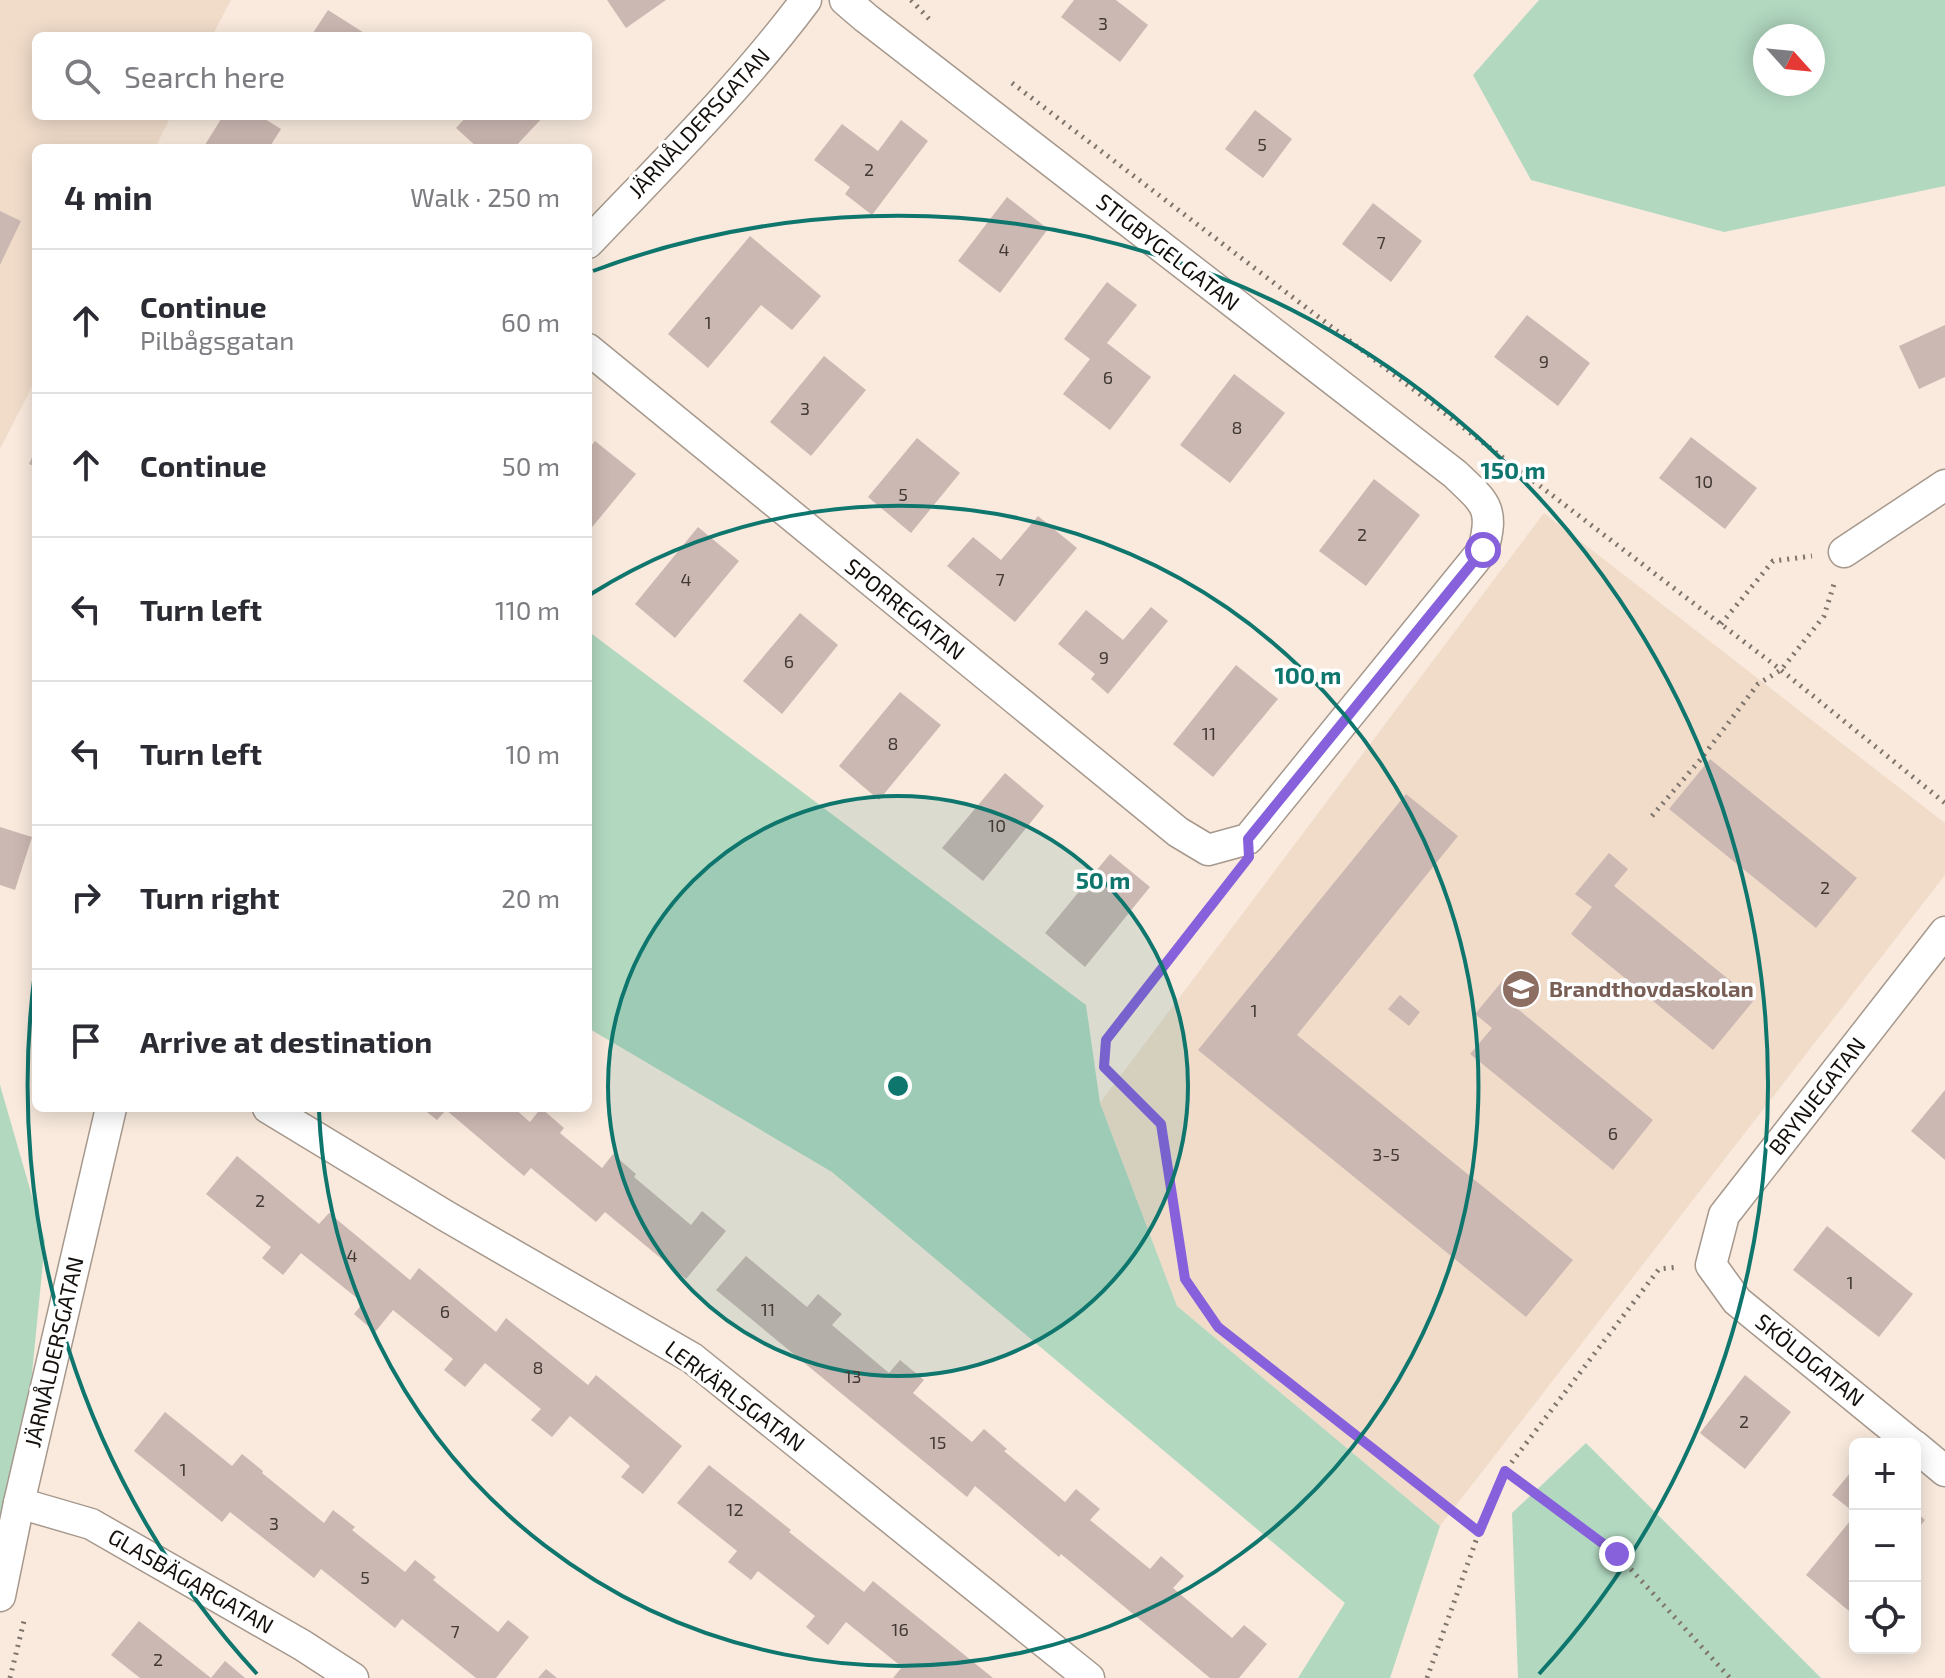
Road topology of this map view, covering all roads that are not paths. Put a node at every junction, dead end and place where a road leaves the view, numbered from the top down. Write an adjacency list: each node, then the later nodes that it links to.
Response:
1 (806, 0): 3 (street, JÄRNÅLDERSGATAN)
2 (845, 0): 7 (street, STIGBYGELGATAN)
3 (592, 239)
4 (592, 352): 7 (street, SPORREGATAN)
5 (1945, 485): 6 (street)
6 (1844, 552)
7 (1239, 842)
8 (1945, 932): 11 (street, BRYNJEGATAN)
9 (110, 1112): 15 (street, JÄRNÅLDERSGATAN)
10 (275, 1112): 18 (street, LERKÄRLSGATAN)
11 (1713, 1267): 12 (street, SKÖLDGATAN)
12 (1905, 1438)
13 (1921, 1451): 14 (street, SKÖLDGATAN)
14 (1945, 1471)
15 (19, 1503): 16 (street, JÄRNÅLDERSGATAN); 17 (street, GLASBÄGARGATAN)
16 (0, 1596)
17 (353, 1678)
18 (1089, 1678)

